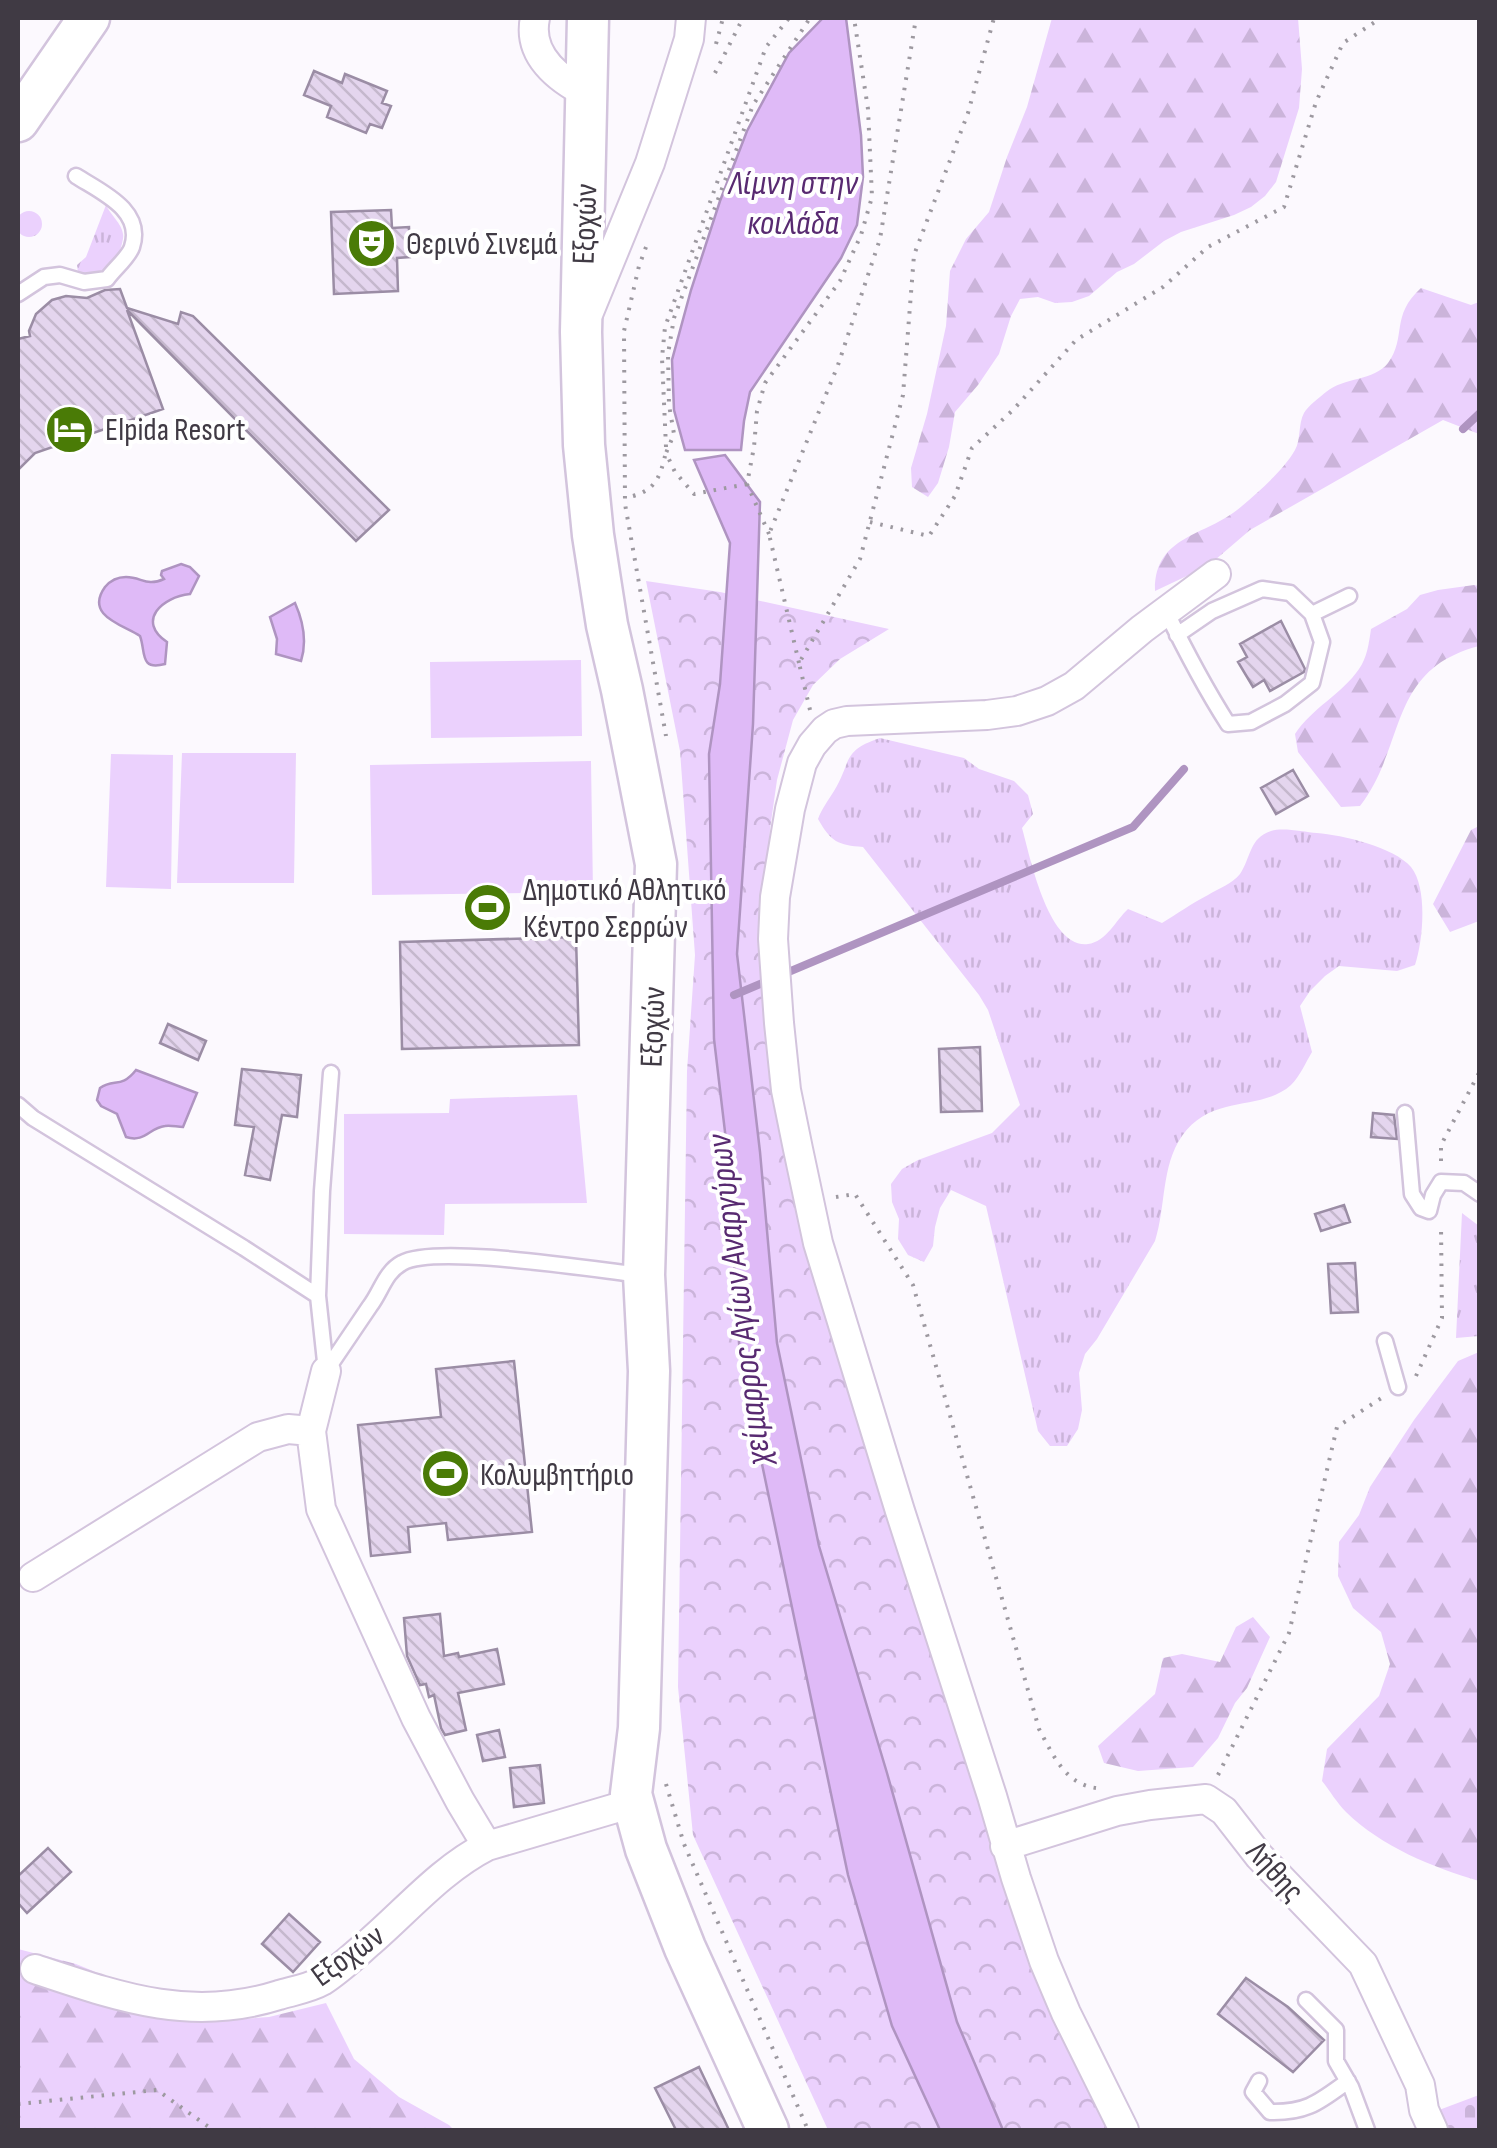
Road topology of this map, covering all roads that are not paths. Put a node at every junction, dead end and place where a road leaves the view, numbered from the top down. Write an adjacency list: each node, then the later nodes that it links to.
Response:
1 (89, 18): 6 (main road)
2 (535, 18): 5 (street)
3 (588, 18): 5 (main road, Εξοχών)
4 (690, 18): 9 (street)
5 (588, 94): 9 (main road, Εξοχών)
6 (18, 121)
7 (76, 176): 8 (lane)
8 (18, 294)
9 (581, 332): 18 (main road, Εξοχών)
10 (1216, 574): 13 (street)
11 (1349, 596): 12 (lane)
12 (1312, 614): 13 (lane); 13 (lane)
13 (1172, 623): 27 (street)
14 (331, 1072): 19 (lane)
15 (18, 1105): 19 (lane)
16 (1405, 1113): 17 (lane)
17 (1480, 1194)
18 (644, 1275): 21 (lane); 25 (main road, Εξοχών)
19 (318, 1296): 21 (lane)
20 (1384, 1341): 22 (lane)
21 (326, 1370): 23 (street)
22 (1398, 1387)
23 (311, 1431): 24 (street); 26 (street)
24 (34, 1577)
25 (633, 1803): 26 (street, Εξοχών); 32 (main road, Εξοχών)
26 (487, 1846): 28 (street, Εξοχών)
27 (1005, 1846): 33 (street); 35 (street, Λήθης)
28 (35, 1969)
29 (1306, 2000): 31 (lane)
30 (1259, 2080): 31 (lane)
31 (1348, 2080): 34 (lane)
32 (768, 2130)
33 (1124, 2130)
34 (1367, 2130)
35 (1433, 2130)

